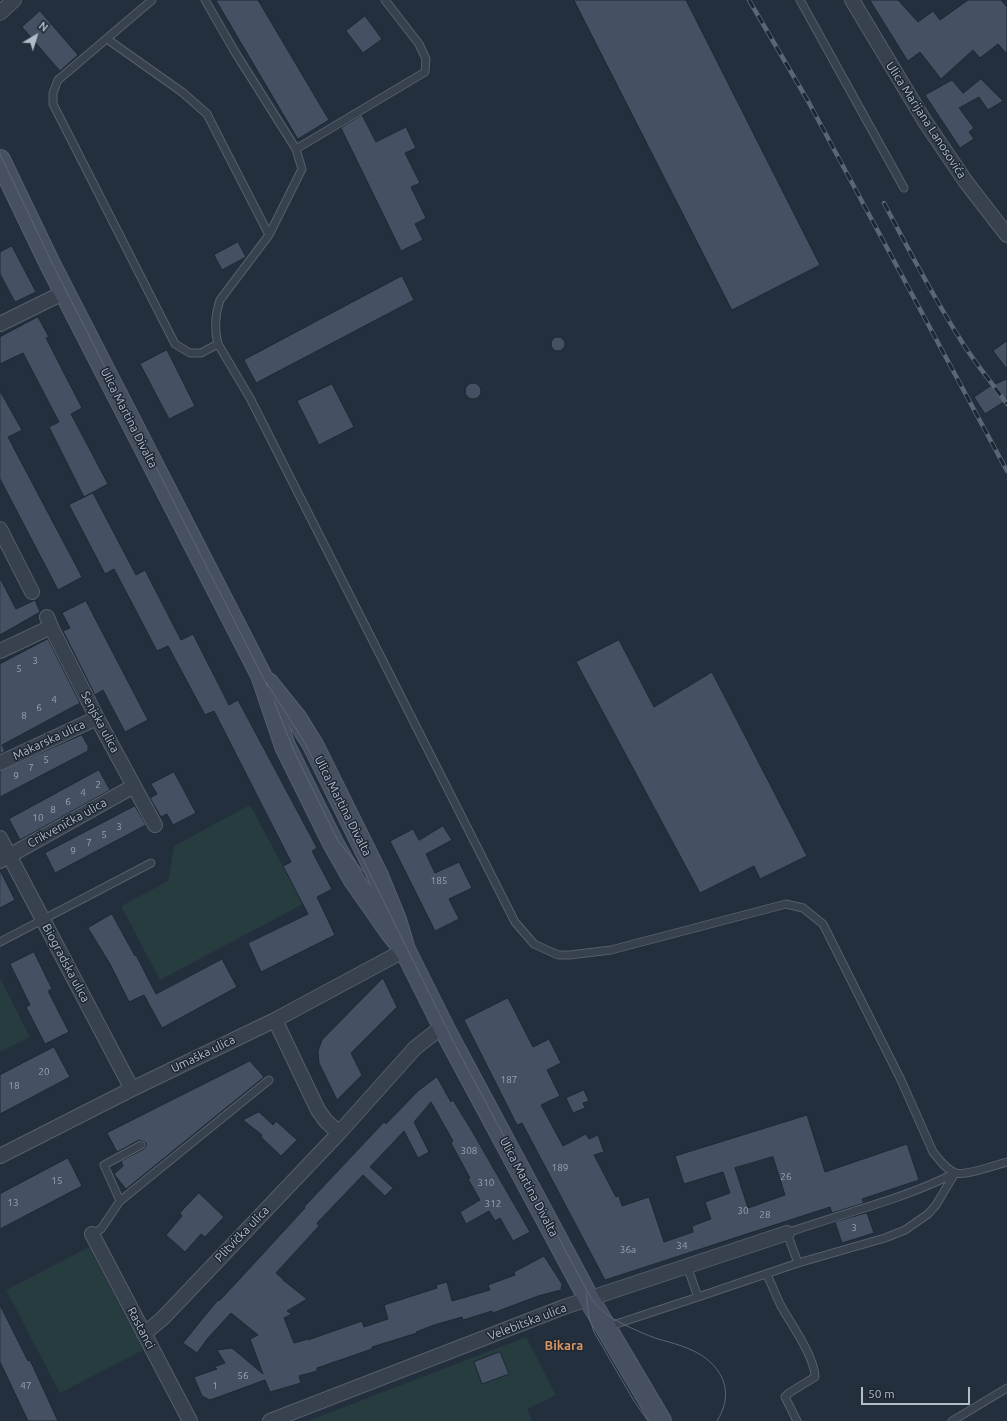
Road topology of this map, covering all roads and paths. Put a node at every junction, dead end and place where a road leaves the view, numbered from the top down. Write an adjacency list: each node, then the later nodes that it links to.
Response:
1 (14, 0): 7 (street)
2 (152, 0): 8 (lane)
3 (205, 0): 9 (lane)
4 (386, 0): 9 (lane)
5 (800, 0): 11 (lane)
6 (852, 0): 13 (street, Ulica Marijana Lanosovića)
7 (0, 13)
8 (107, 39): 12 (lane); 16 (lane)
9 (296, 149): 12 (lane)
10 (0, 160): 14 (street, Ulica Martina Divalta)
11 (904, 188)
12 (268, 235): 16 (lane)
13 (1007, 235)
14 (65, 292): 15 (street); 30 (street, Ulica Martina Divalta)
15 (0, 324)
16 (218, 344): 39 (lane)
17 (0, 529): 18 (street)
18 (5, 552): 19 (street)
19 (32, 592)
20 (0, 651): 21 (street, Senjska ulica)
21 (97, 718): 22 (street, Makarska ulica); 23 (street, Senjska ulica)
22 (0, 763)
23 (134, 786): 24 (street, Senjska ulica); 26 (street, Crikvenička ulica)
24 (156, 825)
25 (0, 838): 26 (street, Biogradska ulica)
26 (5, 858): 28 (street, Biogradska ulica)
27 (151, 864): 28 (lane)
28 (43, 919): 29 (lane); 34 (street, Biogradska ulica)
29 (0, 942)
30 (405, 950): 31 (street, Umaška ulica); 32 (street, Ulica Martina Divalta)
31 (275, 1020): 34 (street, Umaška ulica); 35 (street)
32 (443, 1026): 35 (street, Plitvička ulica); 47 (street, Ulica Martina Divalta)
33 (269, 1080): 40 (lane)
34 (132, 1089): 37 (street, Umaška ulica)
35 (338, 1133): 49 (street, Plitvička ulica)
36 (141, 1145): 40 (lane)
37 (0, 1156)
38 (1007, 1162): 39 (lane)
39 (955, 1173): 41 (lane); 43 (lane)
40 (120, 1201): 42 (lane)
41 (787, 1233): 43 (lane); 44 (street, Velebitska ulica)
42 (92, 1234): 49 (street, Rastanci)
43 (798, 1263): 45 (lane)
44 (687, 1266): 46 (lane); 47 (street, Velebitska ulica)
45 (767, 1274): 46 (lane); 54 (lane)
46 (698, 1296): 48 (lane)
47 (589, 1299): 48 (street, Ulica Martina Divalta); 52 (street, Velebitska ulica)
48 (606, 1328): 53 (street, Ulica Martina Divalta)
49 (144, 1334): 51 (street, Rastanci)
50 (1007, 1388): 55 (lane)
51 (190, 1421)
52 (270, 1421)
53 (661, 1421)
54 (797, 1421)
55 (952, 1421)

